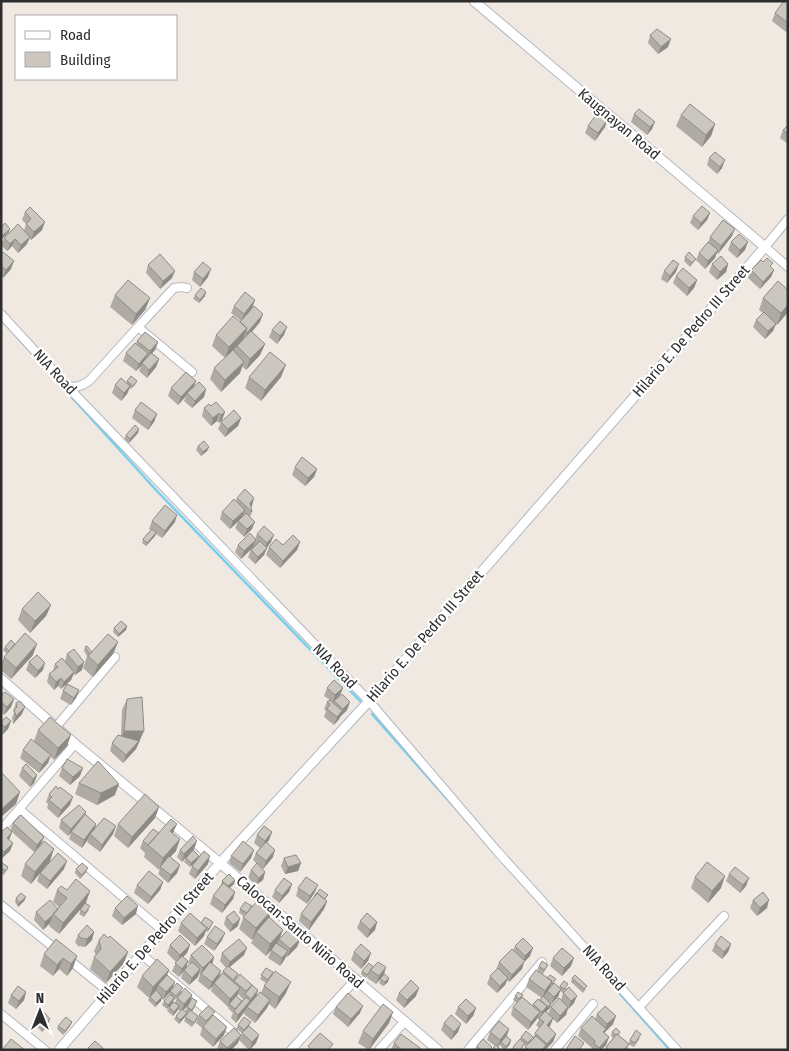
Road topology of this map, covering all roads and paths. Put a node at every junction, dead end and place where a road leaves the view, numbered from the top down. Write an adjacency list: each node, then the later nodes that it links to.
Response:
1 (474, 1): 3 (street, Kaugnayan Road)
2 (788, 219): 3 (street, Hilario E. De Pedro III Street)
3 (765, 247): 4 (street); 12 (street, Hilario E. De Pedro III Street)
4 (788, 267)
5 (187, 288): 7 (street)
6 (1, 314): 9 (street, NIA Road)
7 (138, 327): 8 (street); 9 (street)
8 (192, 372)
9 (68, 386): 12 (street, NIA Road)
10 (115, 657): 13 (street)
11 (1, 679): 13 (street, Caloocan-Santo Niño Road)
12 (369, 701): 17 (street, Hilario E. De Pedro III Street); 26 (street, NIA Road)
13 (56, 727): 14 (street, Caloocan-Santo Niño Road)
14 (75, 744): 15 (street); 17 (street, Caloocan-Santo Niño Road)
15 (19, 809): 16 (street); 20 (street)
16 (1, 830)
17 (220, 863): 20 (street, Hilario E. De Pedro III Street); 23 (street, Caloocan-Santo Niño Road)
18 (1, 905): 24 (street)
19 (724, 916): 26 (street)
20 (162, 930): 21 (street, Hilario E. De Pedro III Street)
21 (141, 954): 24 (street, Hilario E. De Pedro III Street); 29 (street)
22 (542, 962): 35 (street)
23 (356, 979): 28 (street, Caloocan-Santo Niño Road); 32 (street)
24 (109, 992): 31 (street, Hilario E. De Pedro III Street)
25 (593, 1004): 36 (street)
26 (639, 1007): 37 (street, NIA Road)
27 (1, 1014): 30 (street)
28 (405, 1021): 33 (street); 34 (street, Caloocan-Santo Niño Road)
29 (233, 1032)
30 (45, 1050)
31 (59, 1050)
32 (291, 1050)
33 (379, 1050)
34 (438, 1050)
35 (468, 1050)
36 (555, 1050)
37 (677, 1050)

